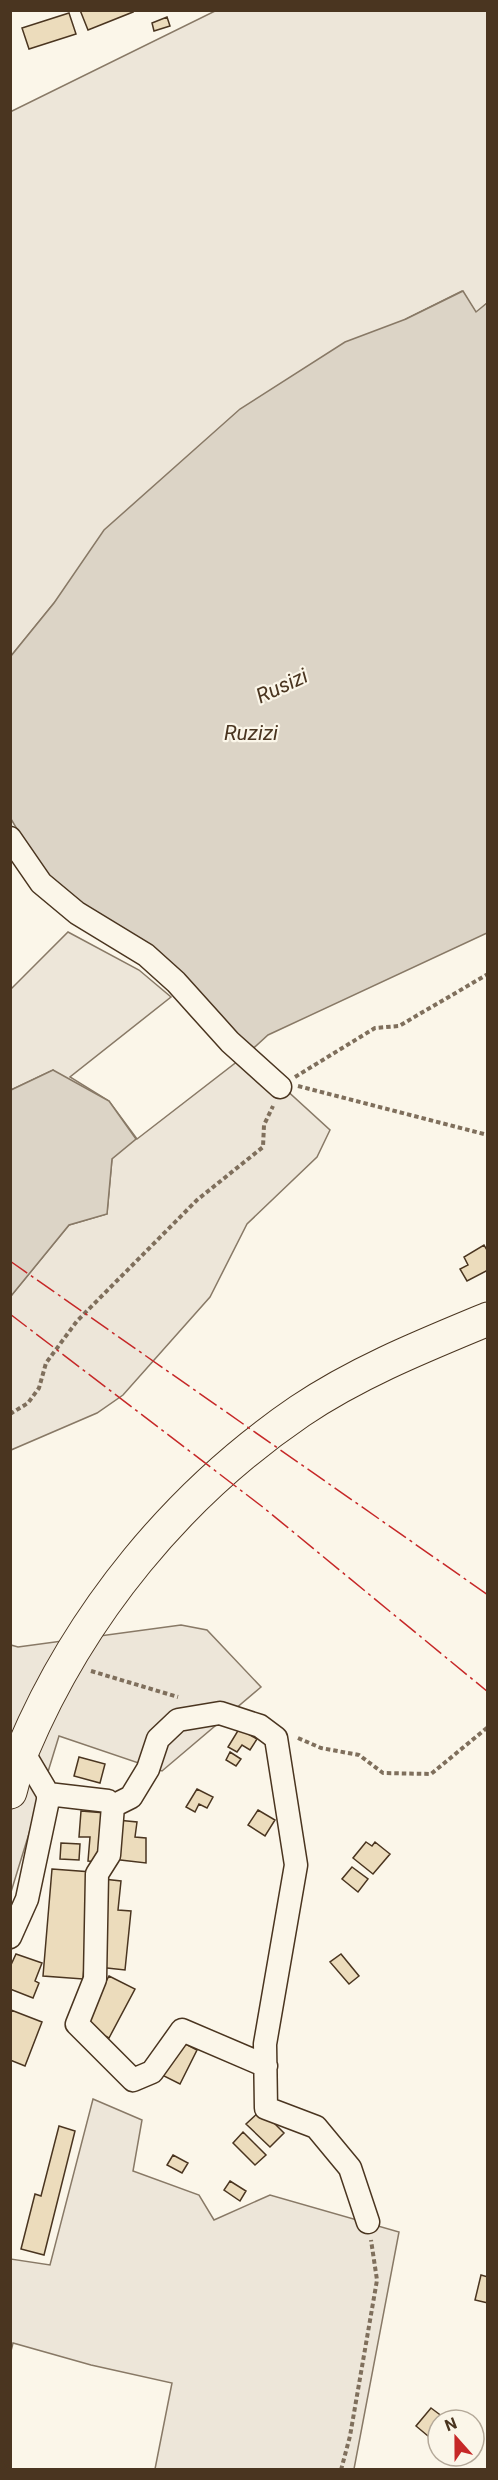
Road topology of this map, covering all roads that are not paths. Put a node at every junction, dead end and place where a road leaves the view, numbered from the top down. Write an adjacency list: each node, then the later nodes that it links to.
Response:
1 (10, 838): 2 (street)
2 (283, 1085)
3 (488, 1319): 4 (highway)
4 (22, 1750): 5 (highway); 6 (street)
5 (10, 1792)
6 (48, 1794): 7 (street); 8 (street)
7 (113, 1806): 9 (street); 9 (street)
8 (10, 1937)
9 (266, 2067): 10 (street)
10 (368, 2222)

